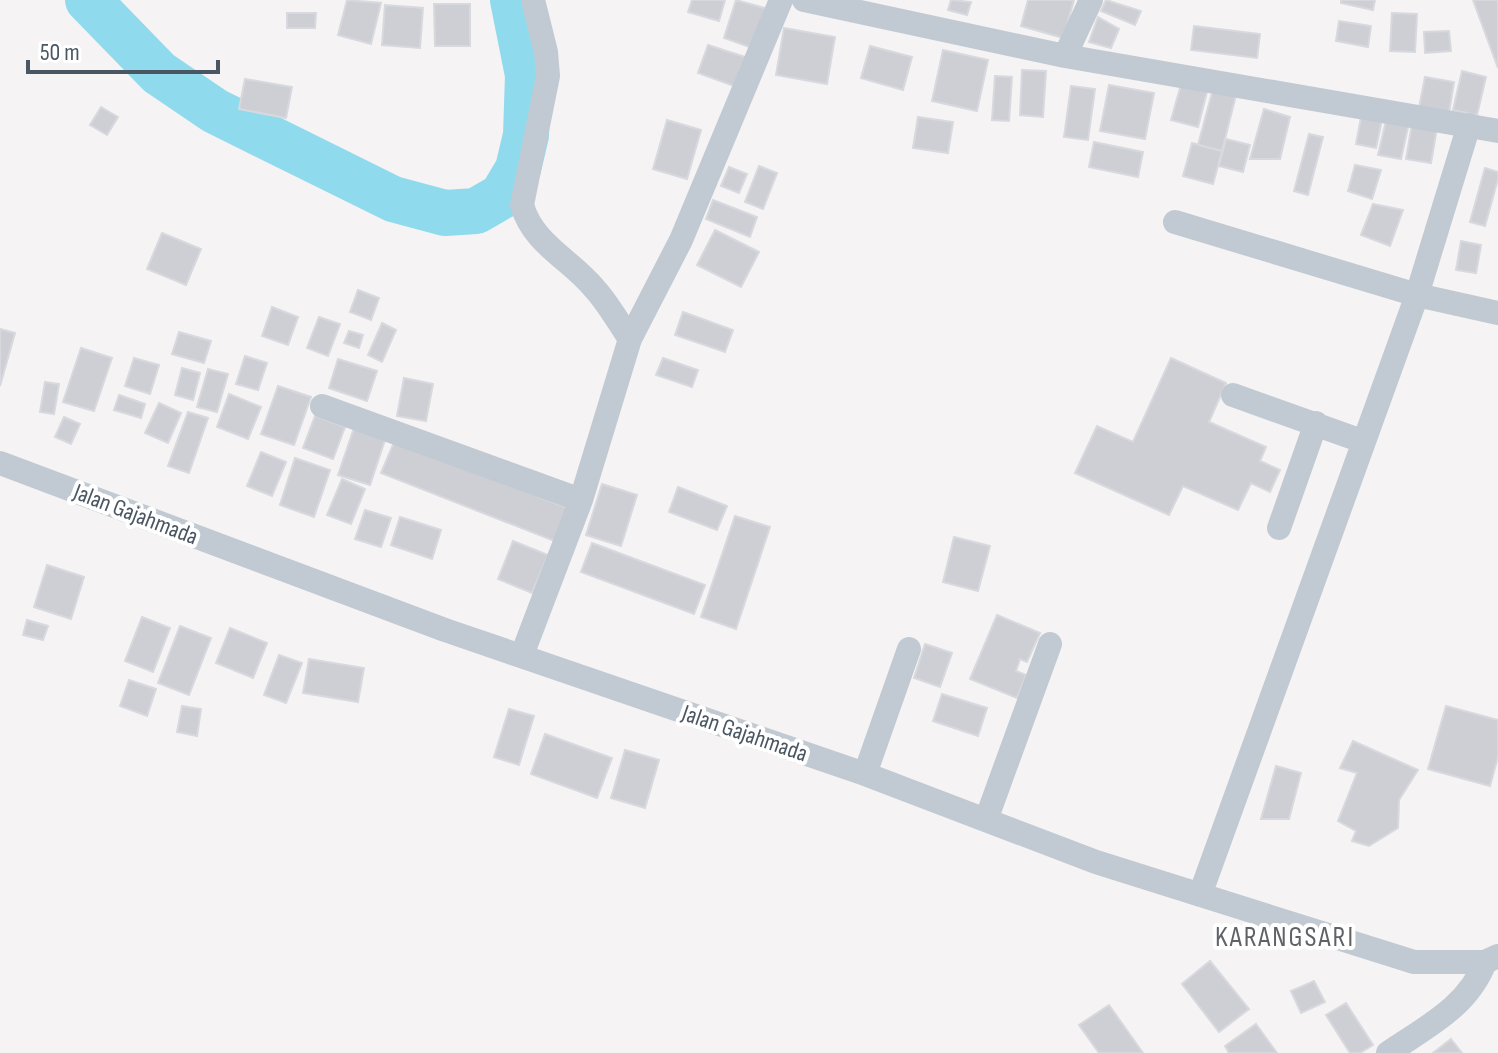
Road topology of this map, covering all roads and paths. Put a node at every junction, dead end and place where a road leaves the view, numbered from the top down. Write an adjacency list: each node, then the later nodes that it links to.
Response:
1 (533, 0): 11 (street)
2 (781, 0): 11 (street)
3 (804, 0): 5 (street)
4 (1091, 0): 5 (street)
5 (1065, 56): 6 (street)
6 (1469, 125): 7 (street); 9 (street)
7 (1498, 131)
8 (1175, 222): 9 (street)
9 (1417, 295): 10 (street); 15 (street)
10 (1498, 313)
11 (630, 339): 17 (street)
12 (1233, 395): 14 (street)
13 (322, 406): 17 (street)
14 (1316, 423): 15 (street); 18 (street)
15 (1362, 441): 24 (street)
16 (0, 463): 21 (street, Jalan Gajahmada)
17 (581, 500): 21 (street)
18 (1279, 528)
19 (1050, 644): 23 (street)
20 (909, 649): 22 (street)
21 (522, 655): 22 (street, Jalan Gajahmada)
22 (865, 774): 23 (street, Jalan Gajahmada)
23 (986, 820): 24 (street, Jalan Gajahmada)
24 (1200, 895): 25 (street, Jalan Gajahmada)
25 (1492, 959): 26 (street)
26 (1388, 1053)

